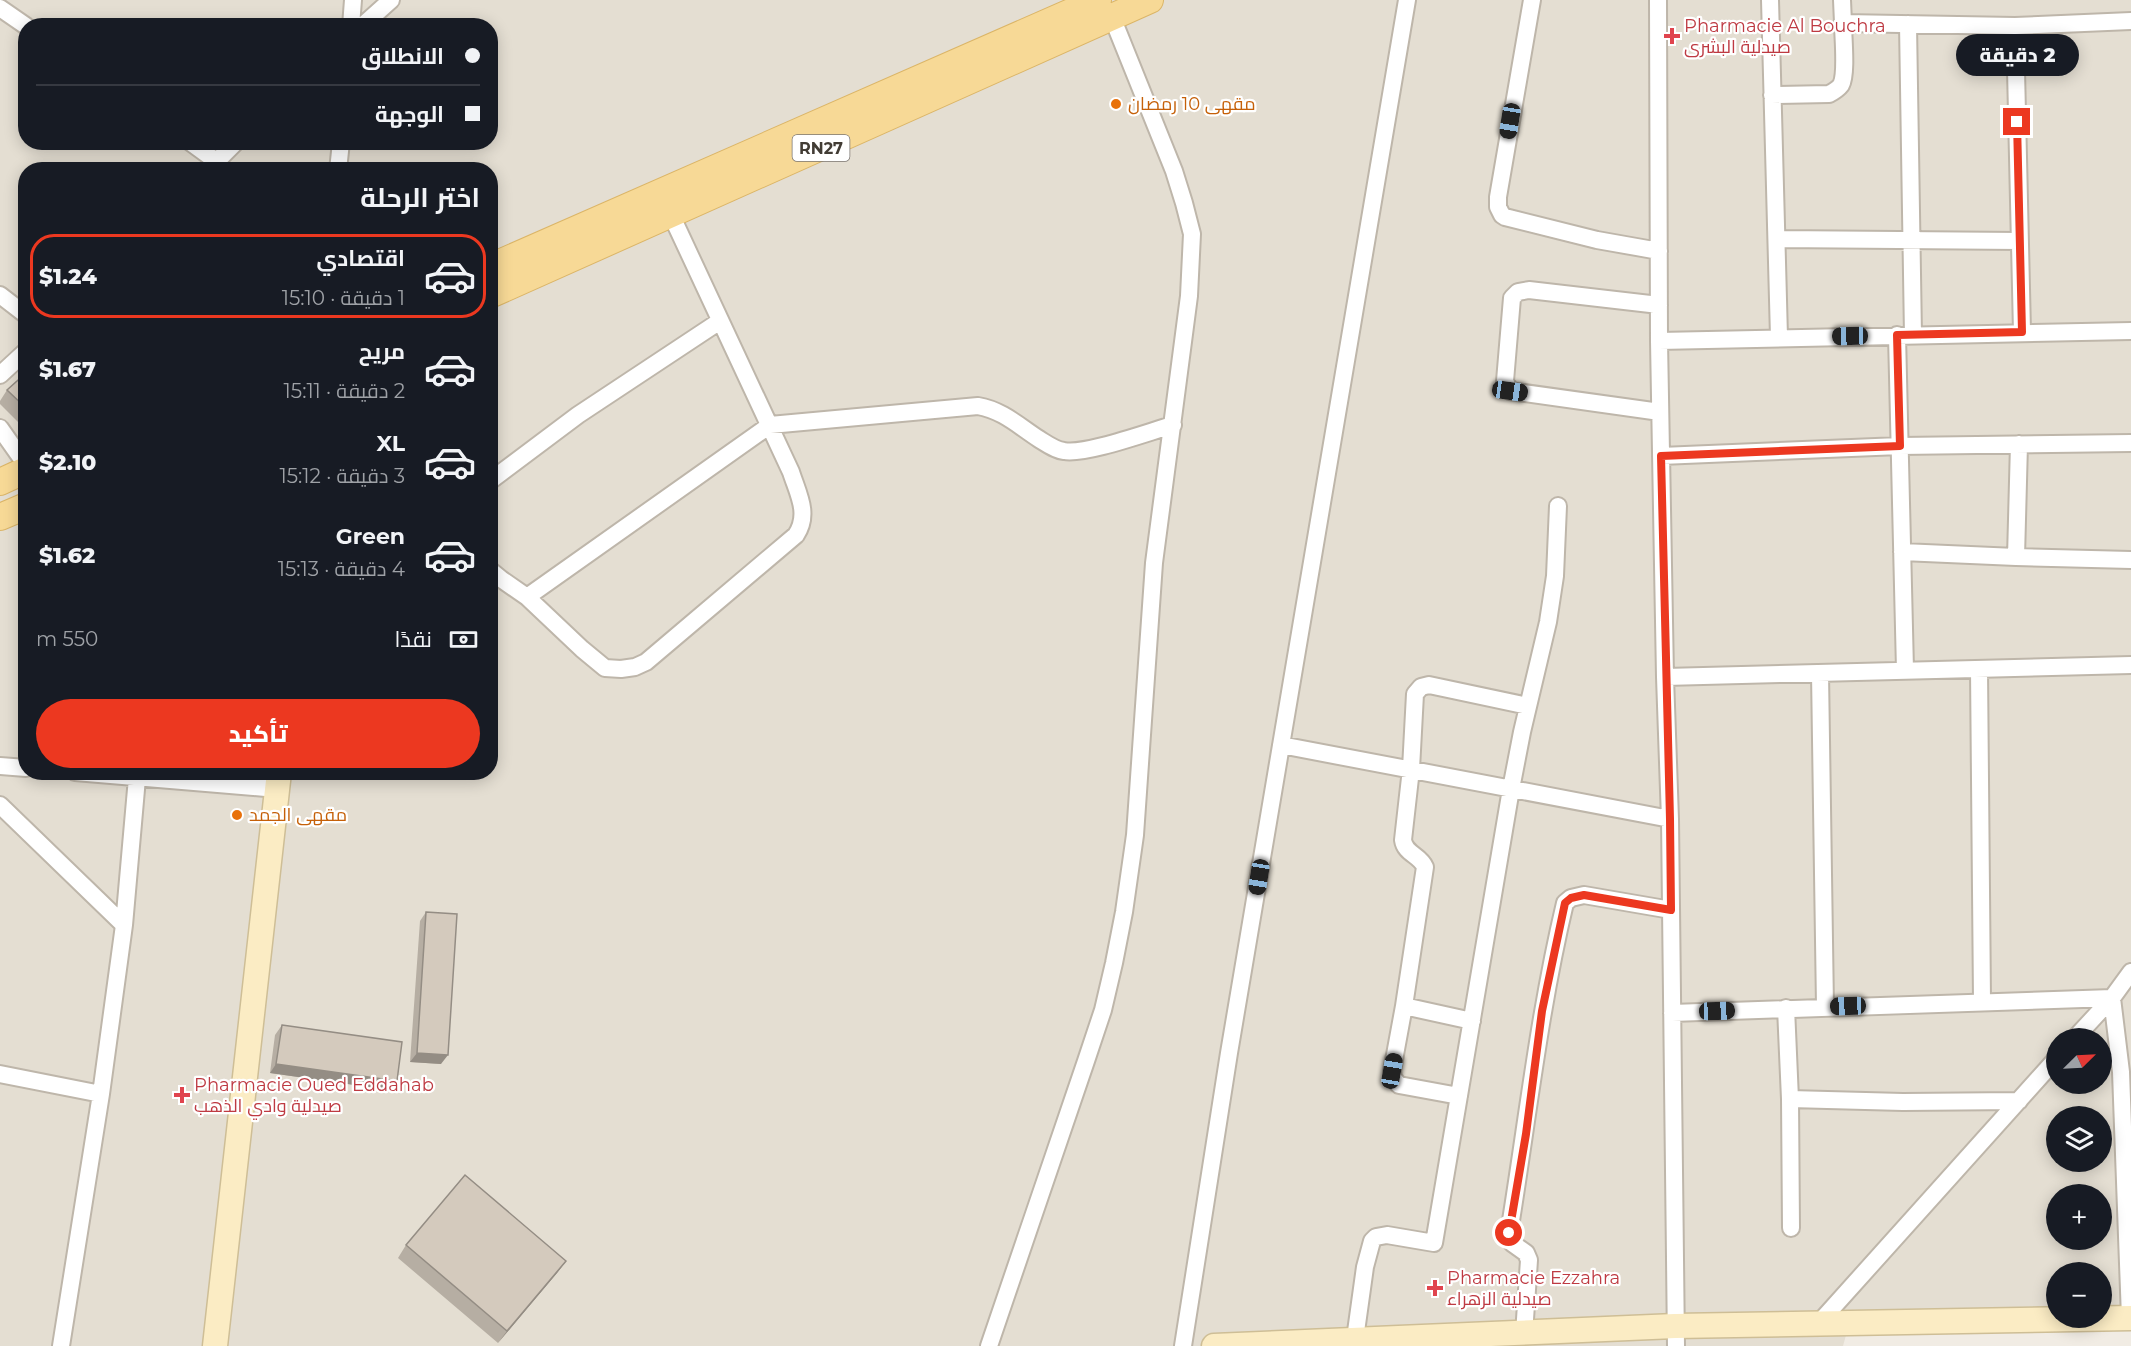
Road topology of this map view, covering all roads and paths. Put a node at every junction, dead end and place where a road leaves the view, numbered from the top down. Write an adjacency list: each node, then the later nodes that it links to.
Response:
1 (353, 0): 11 (street)
2 (391, 0): 12 (street)
3 (1150, 0): 9 (main road, RN27)
4 (1407, 0): 68 (street)
5 (1532, 0): 28 (street)
6 (1659, 0): 28 (street)
7 (1770, 0): 18 (street)
8 (1842, 0): 15 (street)
9 (1103, 6): 23 (main road, RN27); 24 (main road, RN27); 44 (street)
10 (0, 8): 13 (street)
11 (352, 18)
12 (371, 18)
13 (18, 20)
14 (2131, 21): 17 (street)
15 (1843, 23): 16 (street); 18 (street)
16 (1908, 24): 17 (street); 27 (street)
17 (2014, 26): 26 (street)
18 (1772, 94): 25 (street)
19 (198, 150): 21 (street)
20 (230, 150): 22 (street)
21 (211, 162)
22 (220, 162)
23 (659, 192): 24 (street); 29 (main road, RN27)
24 (672, 215): 30 (main road, RN27); 34 (street)
25 (1777, 239): 27 (street); 38 (street)
26 (2020, 241): 27 (street); 36 (street)
27 (1910, 242): 37 (street)
28 (1659, 251): 32 (street)
29 (498, 263)
30 (498, 291)
31 (0, 295): 33 (street)
32 (1659, 304): 39 (street); 42 (street)
33 (18, 309)
34 (720, 321): 43 (street); 52 (street)
35 (2131, 331): 36 (street)
36 (2022, 332): 37 (street)
37 (1905, 336): 38 (street); 48 (street)
38 (1779, 337): 39 (street)
39 (1659, 341): 42 (street)
40 (18, 358): 41 (street)
41 (0, 375)
42 (1660, 412): 50 (street)
43 (770, 425): 44 (street); 61 (street); 61 (street)
44 (1173, 425): 105 (street)
45 (0, 428): 49 (street)
46 (2131, 443): 47 (street)
47 (2019, 444): 48 (street); 58 (street)
48 (1900, 446): 50 (street); 57 (street)
49 (18, 454)
50 (1661, 456): 66 (street)
51 (18, 474): 53 (main road)
52 (498, 475)
53 (0, 482)
54 (1558, 506): 67 (street)
55 (18, 509): 56 (main road)
56 (0, 517)
57 (1902, 552): 58 (street); 64 (street)
58 (2016, 557): 59 (street)
59 (2131, 560)
60 (498, 576): 61 (street)
61 (527, 597)
62 (2131, 665): 63 (street)
63 (1979, 669): 64 (street); 82 (street)
64 (1905, 670): 65 (street)
65 (1820, 673): 66 (street); 84 (street)
66 (1665, 677): 77 (street)
67 (1528, 706): 71 (street); 75 (street)
68 (1281, 745): 71 (street); 106 (street)
69 (0, 766): 70 (street)
70 (18, 767)
71 (1411, 770): 75 (street); 83 (street)
72 (137, 780): 79 (street)
73 (231, 780): 74 (street)
74 (278, 781): 104 (street)
75 (1511, 789): 77 (street); 87 (street)
76 (0, 805): 79 (street)
77 (1670, 819): 78 (street)
78 (1671, 910): 86 (street); 100 (street)
79 (124, 925): 92 (street)
80 (2131, 972): 81 (street)
81 (2112, 998): 82 (street); 88 (street); 90 (street)
82 (1982, 1001): 84 (street)
83 (1404, 1006): 87 (street); 93 (street)
84 (1825, 1007): 85 (street)
85 (1786, 1008): 86 (street); 94 (street)
86 (1672, 1013): 101 (street)
87 (1472, 1021): 93 (street)
88 (2084, 1028)
89 (2046, 1070): 95 (street)
90 (2126, 1071): 96 (street)
91 (0, 1074): 92 (street)
92 (101, 1094): 103 (street)
93 (1459, 1096): 102 (street)
94 (1790, 1099): 95 (street); 97 (street)
95 (2019, 1101): 99 (street)
96 (2128, 1187): 98 (street)
97 (1791, 1228)
98 (2130, 1318): 99 (street)
99 (1818, 1324): 101 (street)
100 (1524, 1334): 101 (street); 102 (street)
101 (1676, 1336)
102 (1354, 1343): 107 (street)
103 (61, 1346)
104 (215, 1346)
105 (989, 1346)
106 (1183, 1346)
107 (1214, 1346)

